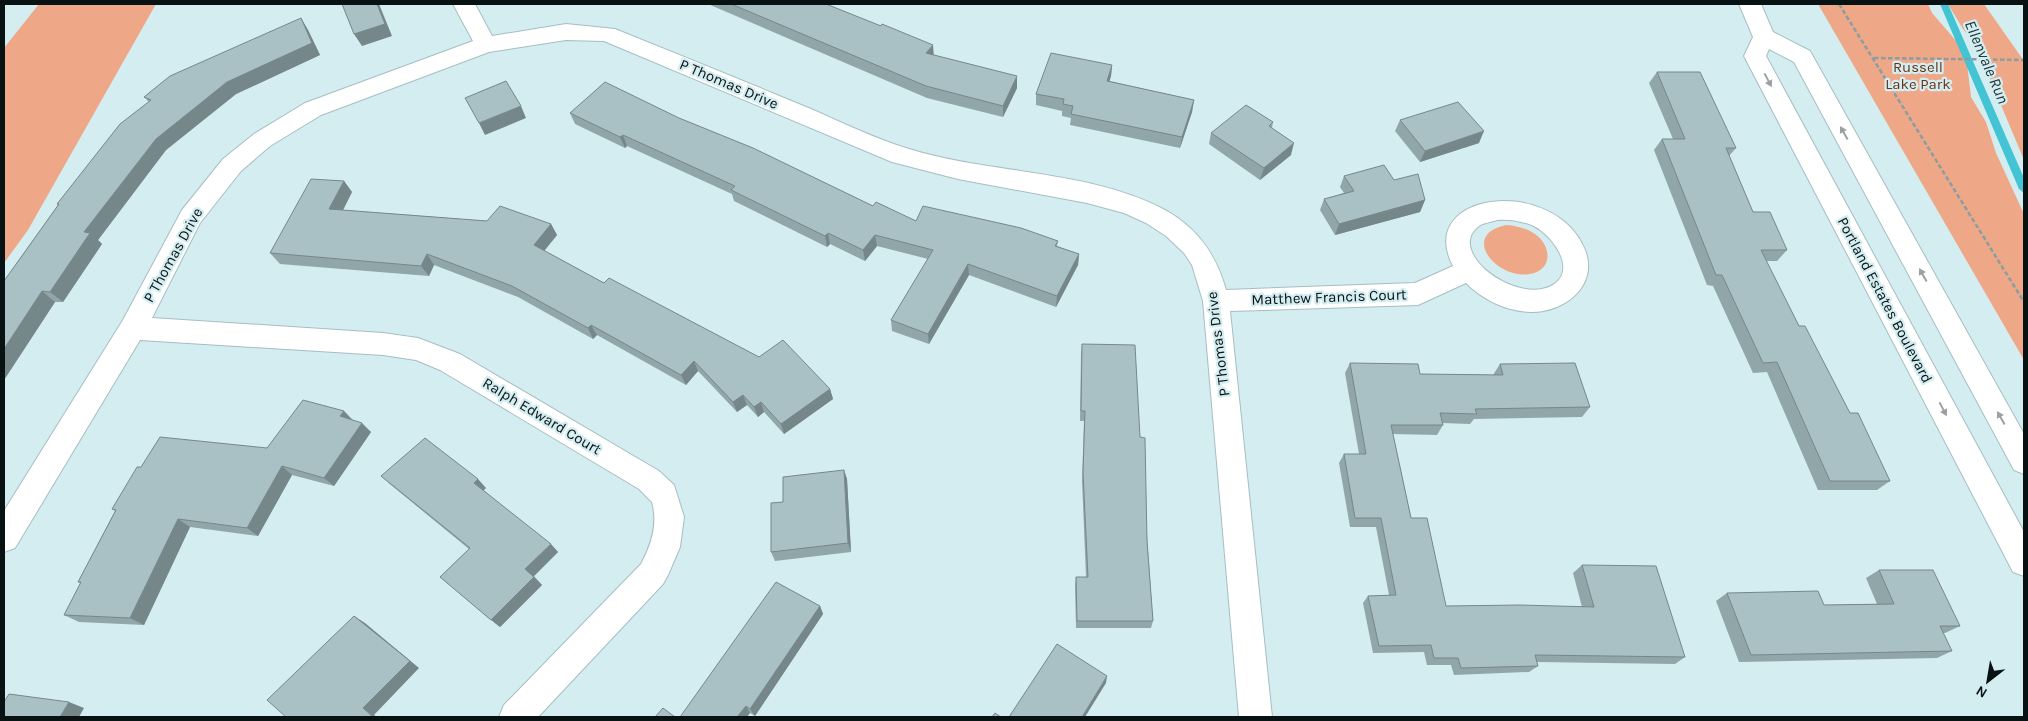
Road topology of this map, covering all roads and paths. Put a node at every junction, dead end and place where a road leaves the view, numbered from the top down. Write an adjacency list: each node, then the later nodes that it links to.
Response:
1 (464, 4): 5 (street)
2 (1750, 4): 4 (street)
3 (1840, 4): 6 (path)
4 (1764, 37): 12 (street, one-way to 4); 14 (street, Portland Estates Boulevard, one-way to 14)
5 (486, 45): 9 (street, P Thomas Drive); 11 (street, P Thomas Drive)
6 (1874, 58): 7 (path); 10 (path)
7 (2024, 60)
8 (1467, 271): 8 (street); 9 (street, Matthew Francis Court)
9 (1216, 301): 16 (street, P Thomas Drive)
10 (2024, 302)
11 (132, 328): 13 (street, P Thomas Drive); 15 (street, Ralph Edward Court)
12 (2024, 461)
13 (4, 538)
14 (2024, 562)
15 (516, 717)
16 (1255, 717)

